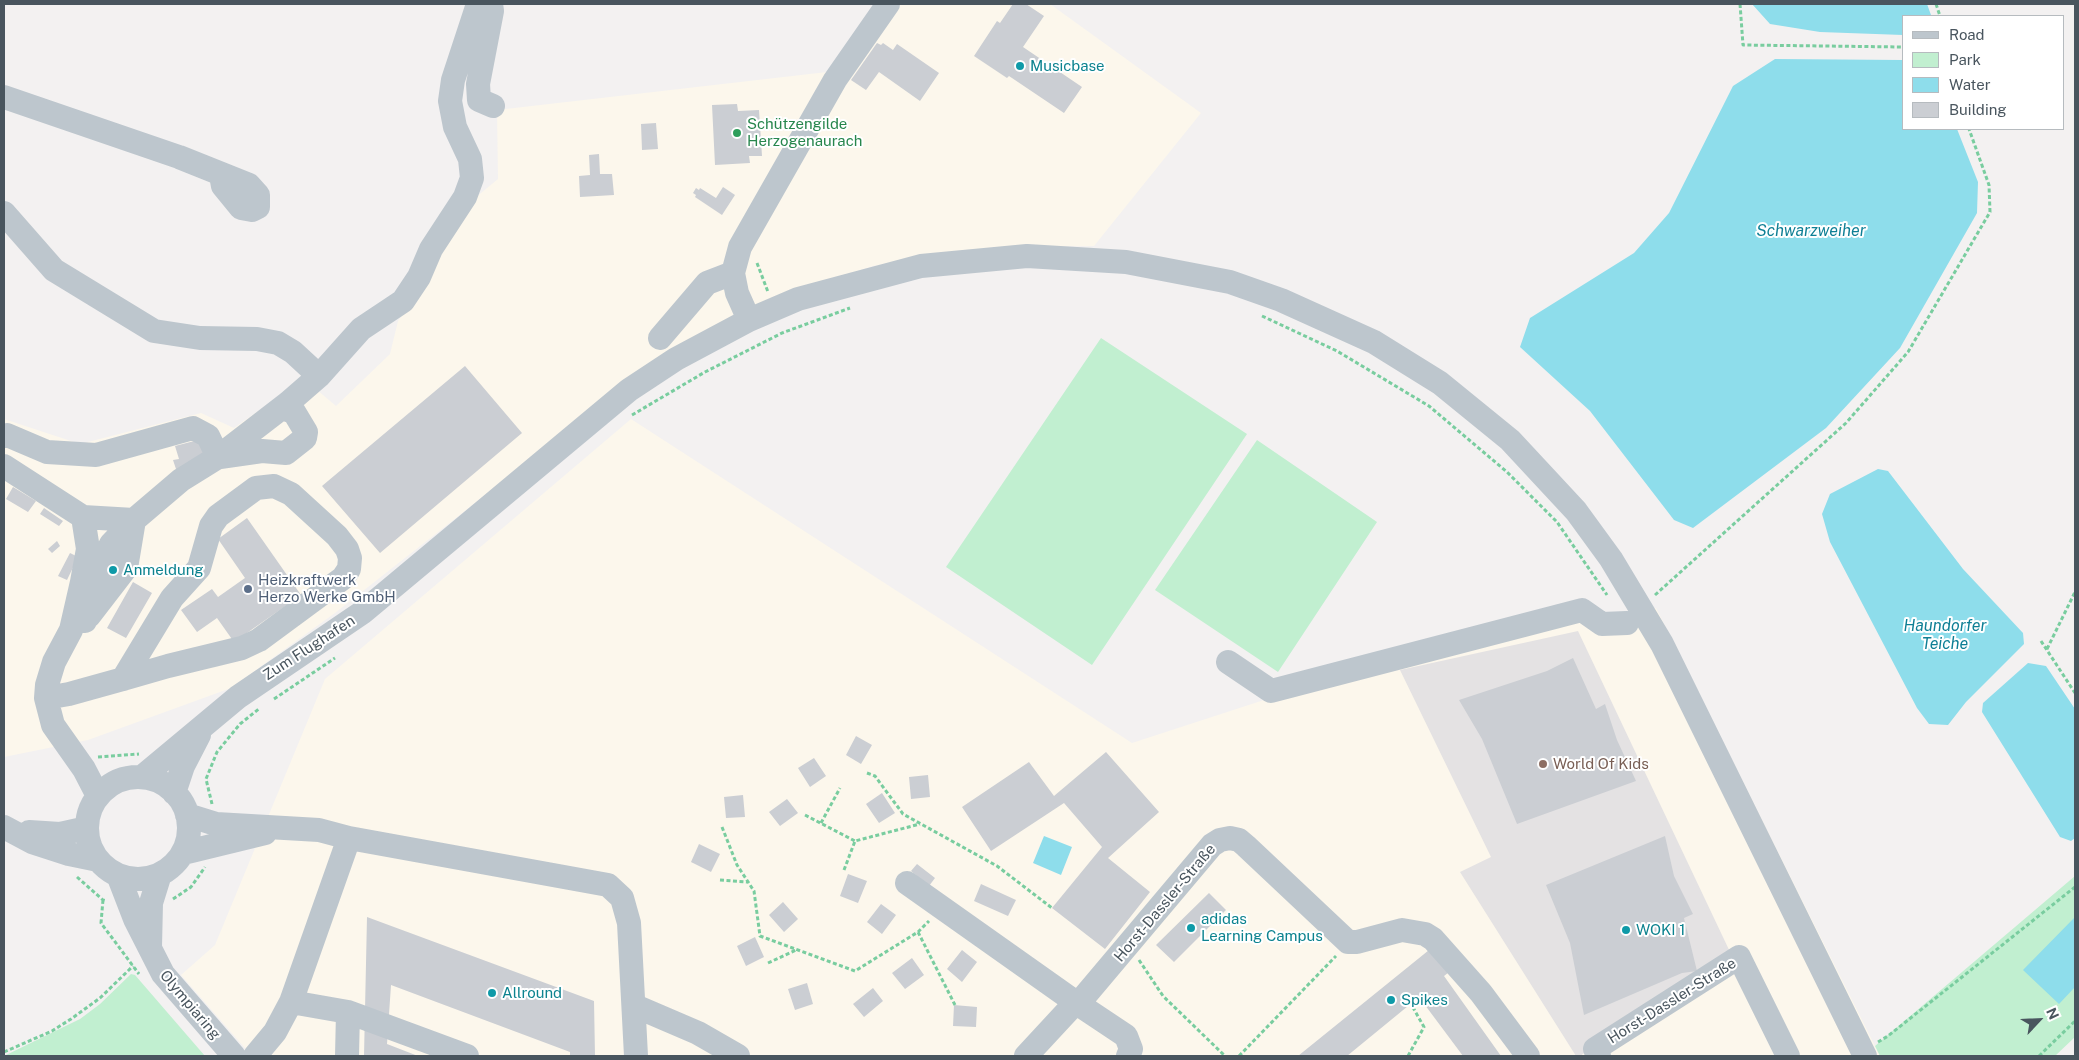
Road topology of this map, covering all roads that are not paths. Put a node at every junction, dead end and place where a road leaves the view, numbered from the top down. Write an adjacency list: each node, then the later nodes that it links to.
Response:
1 (478, 4): 11 (street)
2 (491, 4): 5 (street)
3 (888, 4): 8 (street)
4 (4, 97): 6 (street)
5 (493, 106)
6 (221, 175)
7 (4, 213): 11 (street)
8 (733, 273): 9 (street); 10 (street)
9 (749, 320): 18 (street, Zum Flughafen); 23 (street, Zum Flughafen)
10 (660, 338)
11 (318, 376): 12 (street)
12 (282, 408): 14 (street); 14 (street)
13 (4, 436): 14 (street)
14 (218, 457): 17 (street)
15 (4, 466): 16 (street)
16 (83, 517): 17 (street); 19 (street)
17 (134, 520): 19 (street)
18 (1634, 615): 20 (street); 43 (street, Zum Flughafen)
19 (78, 626): 22 (street)
20 (1228, 662)
21 (122, 679): 21 (street); 22 (street)
22 (46, 698): 24 (street)
23 (203, 727): 25 (street, Zum Flughafen); 26 (street, Zum Flughafen)
24 (60, 736): 25 (street); 27 (street)
25 (132, 779): 26 (street); 27 (street)
26 (174, 793): 28 (street)
27 (98, 796): 30 (street)
28 (187, 814): 31 (street); 33 (street)
29 (7, 828): 30 (street); 34 (street)
30 (87, 828): 34 (street)
31 (286, 828): 32 (street); 33 (street)
32 (349, 838): 39 (street); 41 (street)
33 (183, 853): 35 (street)
34 (98, 860): 36 (street)
35 (160, 874): 36 (street); 38 (street, Olympiaring)
36 (118, 875): 38 (street, Olympiaring)
37 (906, 883): 40 (street)
38 (150, 951): 44 (street, Olympiaring)
39 (291, 1002): 42 (street); 45 (street)
40 (1077, 1003): 50 (street, Horst-Dassler-Straße); 51 (street); 52 (street, Horst-Dassler-Straße)
41 (634, 1006): 48 (street); 49 (street)
42 (348, 1012): 46 (street); 47 (street)
43 (1864, 1053)
44 (234, 1056)
45 (255, 1056)
46 (347, 1056)
47 (467, 1056)
48 (636, 1056)
49 (738, 1056)
50 (1026, 1056)
51 (1128, 1056)
52 (1528, 1056)
53 (1599, 1056): 54 (street, Horst-Dassler-Straße)
54 (1788, 1056)

